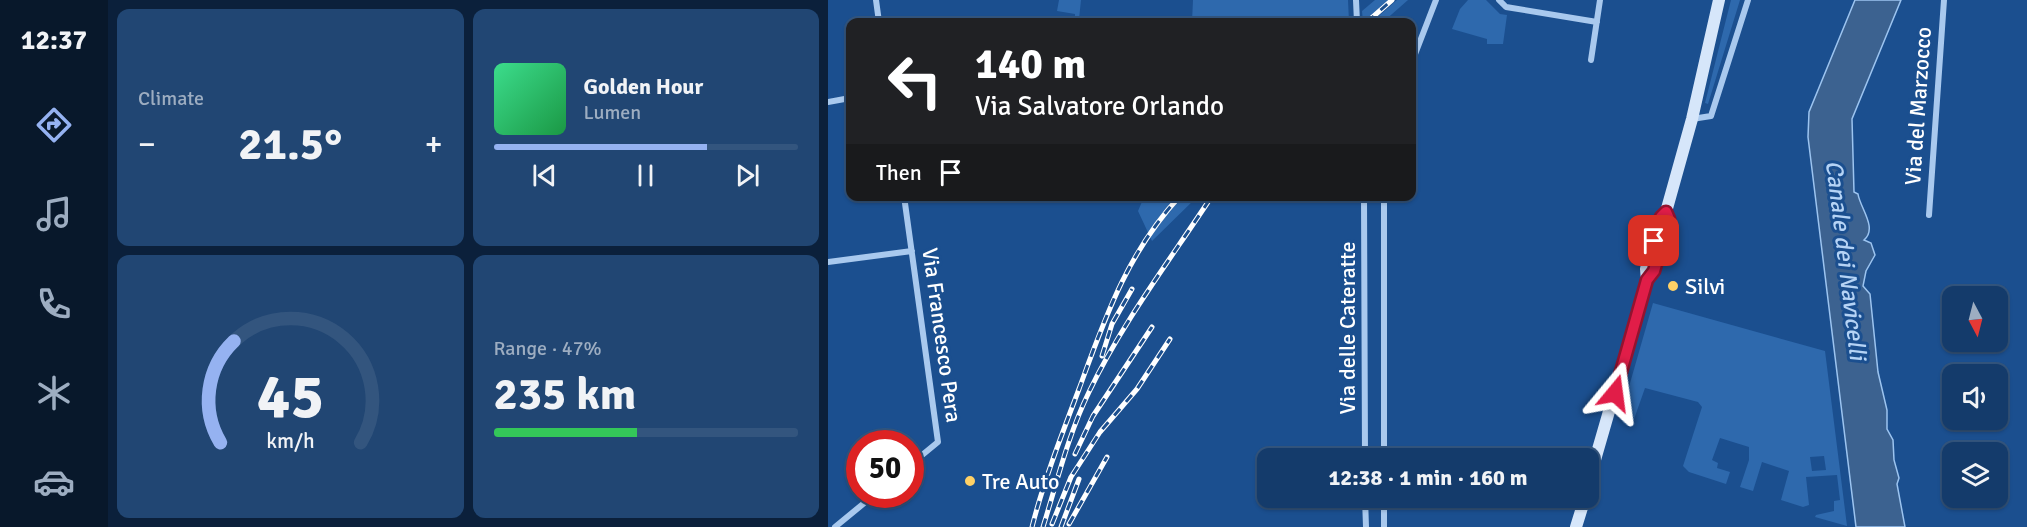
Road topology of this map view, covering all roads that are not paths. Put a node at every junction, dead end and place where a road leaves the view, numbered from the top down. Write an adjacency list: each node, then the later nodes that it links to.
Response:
1 (876, 0): 9 (street)
2 (1356, 0): 10 (street)
3 (1436, 0): 12 (street)
4 (1499, 0): 11 (street)
5 (1599, 0): 11 (street)
6 (1719, 0): 16 (main road)
7 (1748, 0): 16 (street)
8 (1944, 0): 20 (street, Via del Marzocco)
9 (878, 18)
10 (1357, 18)
11 (1597, 22): 13 (street)
12 (1416, 52)
13 (1591, 60)
14 (846, 100): 15 (street)
15 (828, 102)
16 (1692, 119): 25 (main road)
17 (905, 201): 21 (street, Via Francesco Pera)
18 (1364, 201): 23 (street, Via delle Cateratte)
19 (1384, 201): 24 (street)
20 (1929, 215)
21 (912, 251): 22 (street); 26 (street, Via Francesco Pera)
22 (828, 262)
23 (1365, 448)
24 (1384, 448)
25 (1598, 448)
26 (924, 454)
27 (858, 508): 31 (street)
28 (1365, 508): 32 (street)
29 (1384, 508): 33 (street)
30 (1582, 508): 34 (main road)
31 (835, 527)
32 (1366, 527)
33 (1384, 527)
34 (1576, 527)

